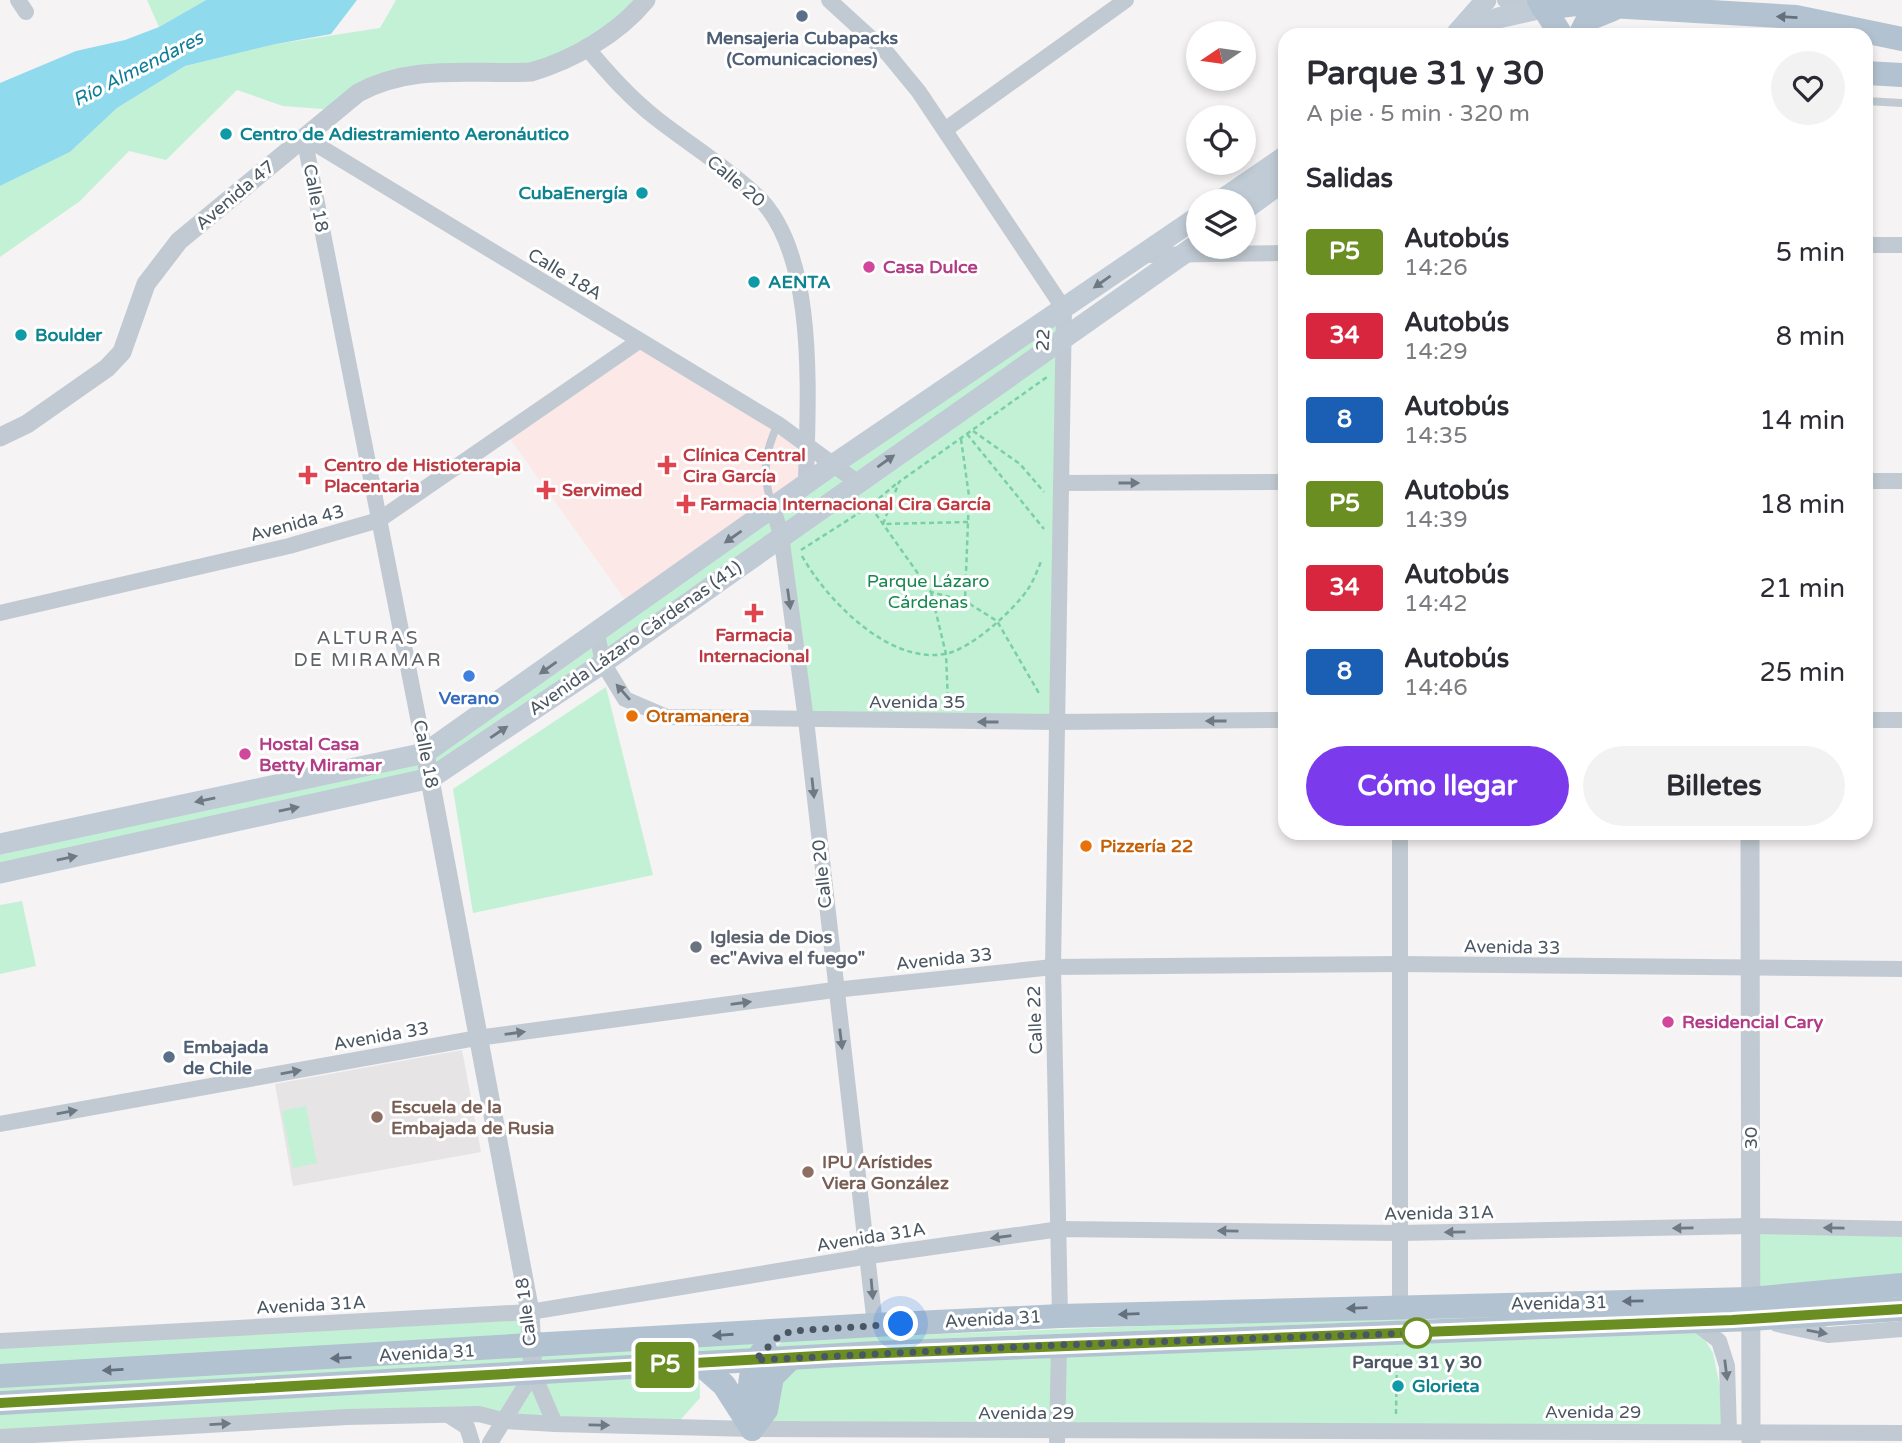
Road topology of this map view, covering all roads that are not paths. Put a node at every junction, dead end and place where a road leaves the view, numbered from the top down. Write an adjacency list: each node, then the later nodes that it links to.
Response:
1 (646, 0): 18 (street, Avenida 47)
2 (829, 0): 23 (street, 22)
3 (1126, 0): 23 (street)
4 (1486, 0): 10 (main road)
5 (1505, 0): 7 (street)
6 (1573, 2): 7 (main road); 8 (main road)
7 (1541, 4): 11 (main road); 12 (main road)
8 (1617, 8): 9 (main road); 13 (main road)
9 (1697, 13): 14 (main road); 15 (main road, one-way to 9)
10 (1461, 28)
11 (1479, 28)
12 (1556, 28)
13 (1584, 28)
14 (1739, 28)
15 (1849, 28)
16 (1873, 33): 17 (main road, one-way to 16)
17 (1902, 39)
18 (586, 47): 24 (street, Avenida 47); 42 (street, Calle 20)
19 (1873, 73): 20 (main road)
20 (1902, 75)
21 (1873, 101): 22 (lane)
22 (1902, 103)
23 (946, 129): 37 (street, 22)
24 (304, 137): 38 (street, Calle 18A); 41 (street, Avenida 47); 51 (street, Calle 18)
25 (1278, 161): 27 (main road)
26 (1278, 185): 28 (main road)
27 (1237, 189)
28 (1256, 201)
29 (1186, 225): 36 (main road, Avenida Lázaro Cárdenas (41))
30 (1873, 245): 31 (street)
31 (1902, 245)
32 (1186, 249): 36 (street)
33 (1256, 251): 35 (street)
34 (1186, 252): 39 (main road, Avenida Lázaro Cárdenas (41))
35 (1278, 253)
36 (1142, 255): 37 (main road, Avenida Lázaro Cárdenas (41), one-way to 37)
37 (1064, 309): 39 (street, 22); 43 (main road, Avenida Lázaro Cárdenas (41))
38 (639, 341): 40 (street, Calle 18A); 51 (street, Avenida 43)
39 (1062, 341): 46 (main road, Avenida Lázaro Cárdenas (41), one-way to 39); 48 (street, 22)
40 (778, 424): 42 (street, Calle 18A); 50 (lane)
41 (0, 437)
42 (806, 444): 43 (street); 49 (street, Calle 20)
43 (834, 464): 46 (street); 49 (main road, Avenida Lázaro Cárdenas (41))
44 (1873, 481): 45 (street)
45 (1902, 481)
46 (856, 482): 52 (main road, Avenida Lázaro Cárdenas (41))
47 (1278, 482): 48 (street, one-way to 47)
48 (1061, 483): 60 (street, 22)
49 (806, 485): 50 (main road, Avenida Lázaro Cárdenas (41))
50 (773, 508): 52 (street, Calle 20); 54 (main road, Avenida Lázaro Cárdenas (41), one-way to 54)
51 (379, 520): 53 (street, Avenida 43); 61 (street, Calle 18)
52 (784, 533): 55 (main road, Avenida Lázaro Cárdenas (41)); 56 (street, Calle 20, one-way to 56)
53 (0, 613)
54 (597, 634): 55 (street, Avenida 35); 61 (main road, Avenida Lázaro Cárdenas (41), one-way to 61)
55 (603, 663): 56 (street, Avenida 35, one-way to 55); 62 (main road, Avenida Lázaro Cárdenas (41), one-way to 55)
56 (806, 720): 60 (street, Avenida 35, one-way to 56); 71 (street, Calle 20, one-way to 71)
57 (1278, 720): 60 (street, Avenida 35, one-way to 60)
58 (1873, 720): 59 (street)
59 (1902, 720)
60 (1056, 722): 68 (street, Calle 22)
61 (425, 753): 62 (street, Calle 18); 65 (main road, Avenida Lázaro Cárdenas (41), one-way to 65)
62 (431, 778): 66 (main road, Avenida Lázaro Cárdenas (41), one-way to 62); 72 (street, Calle 18)
63 (1400, 840): 67 (street)
64 (1750, 840): 69 (street, 30)
65 (0, 844)
66 (0, 873)
67 (1400, 964): 68 (street, Avenida 33); 69 (street, Avenida 33); 77 (street)
68 (1053, 967): 71 (street, Avenida 33); 75 (street, Calle 22)
69 (1750, 969): 70 (street, Avenida 33); 74 (street, 30)
70 (1902, 969)
71 (834, 990): 72 (street, Avenida 33, one-way to 71); 78 (street, Calle 20, one-way to 78)
72 (477, 1038): 73 (street, Avenida 33, one-way to 72); 83 (street, Calle 18)
73 (0, 1124)
74 (1751, 1227): 76 (street, one-way to 74); 77 (street, Avenida 31A, one-way to 77); 81 (street, 30)
75 (1060, 1229): 77 (street, Avenida 31A, one-way to 75); 78 (street, Avenida 31A, one-way to 78); 84 (street, Calle 22)
76 (1902, 1229)
77 (1401, 1233): 80 (street)
78 (869, 1256): 83 (street, Avenida 31A); 86 (street, Calle 20, one-way to 86)
79 (1902, 1284): 81 (main road, Avenida 31)
80 (1400, 1306): 81 (main road, Avenida 31, one-way to 80); 84 (main road, Avenida 31, one-way to 84)
81 (1750, 1309): 82 (main road, Avenida 31); 85 (main road, Avenida 31); 87 (street, Avenida 31, one-way to 87); 108 (street, 30)
82 (1902, 1309)
83 (530, 1312): 89 (street, Avenida 31A); 91 (street, Calle 18)
84 (1060, 1316): 86 (main road, Avenida 31)
85 (1694, 1322): 90 (main road, Avenida 31); 102 (street, one-way to 102)
86 (875, 1325): 88 (main road, Avenida 31)
87 (1902, 1329)
88 (791, 1331): 91 (main road, Avenida 31, one-way to 91); 93 (main road)
89 (0, 1341)
90 (1059, 1345): 92 (main road, Avenida 31); 107 (street)
91 (531, 1347): 95 (street, Calle 18); 96 (main road, Avenida 31, one-way to 96)
92 (791, 1358): 93 (main road, Avenida 31); 104 (main road)
93 (755, 1360): 94 (main road, Avenida 31); 104 (main road)
94 (699, 1363): 95 (main road, Avenida 31); 104 (main road)
95 (533, 1373): 97 (main road, Avenida 31); 99 (street); 100 (street, Calle 18)
96 (0, 1376)
97 (0, 1403)
98 (448, 1415): 99 (street, Avenida 29); 101 (street, Avenida 29, one-way to 98); 110 (street)
99 (506, 1421): 100 (street, Avenida 29); 111 (street)
100 (555, 1424): 104 (street, Avenida 29, one-way to 104)
101 (152, 1427): 105 (street, Avenida 29); 109 (street)
102 (1729, 1432): 106 (street, Avenida 29); 108 (street, Avenida 29)
103 (1902, 1433): 108 (street, Avenida 29)
104 (754, 1436): 107 (street, Avenida 29)
105 (0, 1437)
106 (1396, 1437): 107 (street, Avenida 29)
107 (1057, 1438)
108 (1751, 1438)
109 (141, 1443)
110 (472, 1443)
111 (490, 1443)

